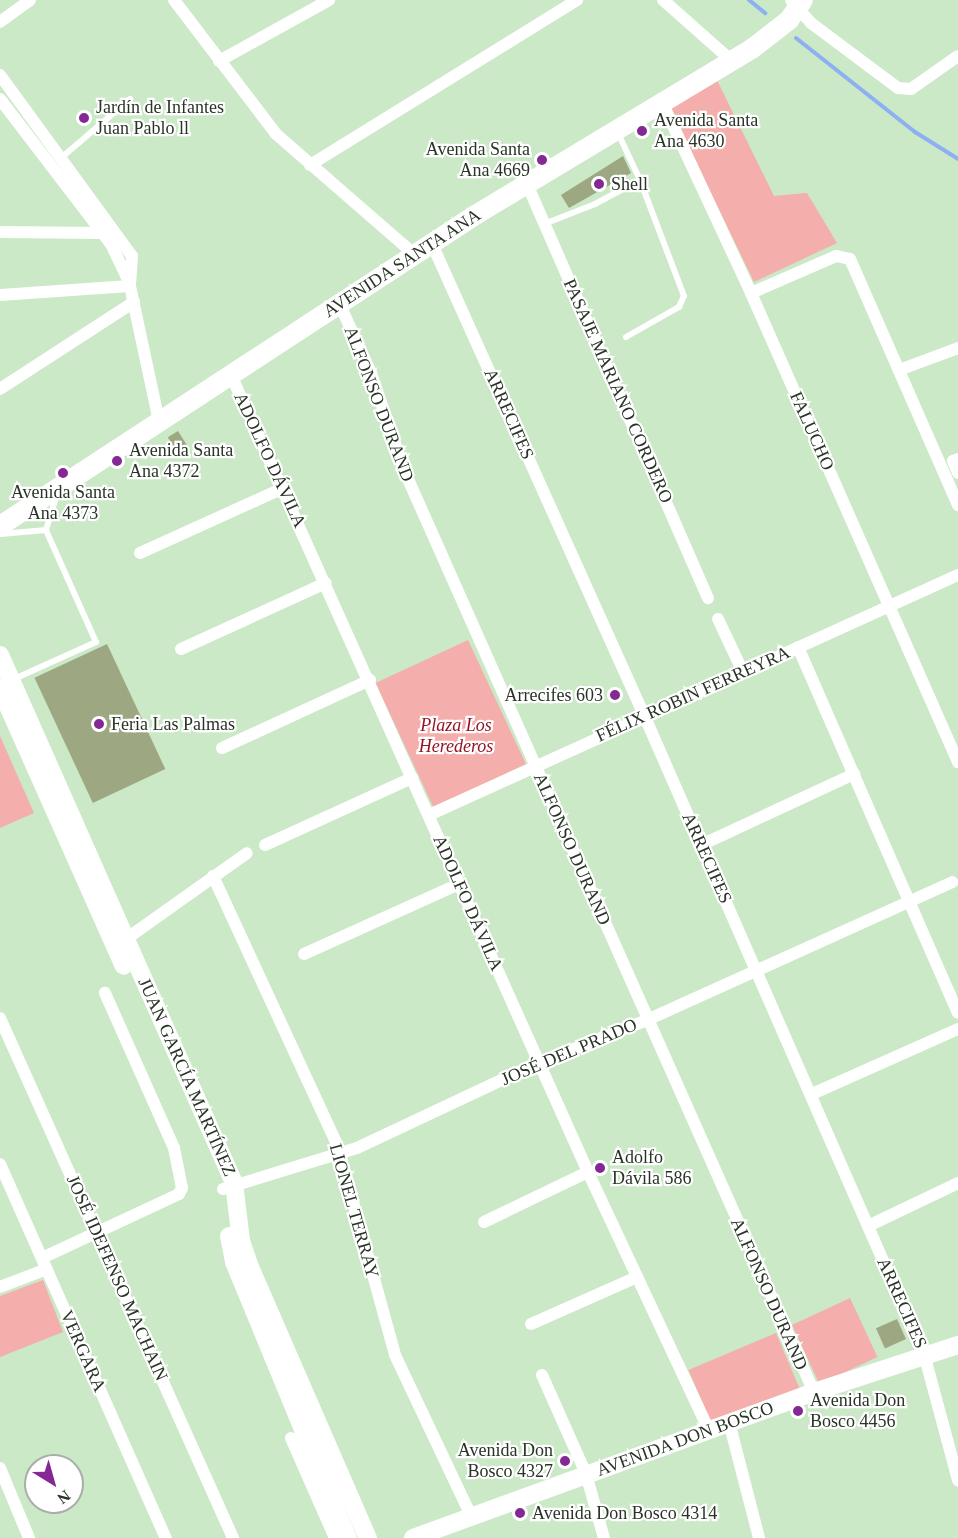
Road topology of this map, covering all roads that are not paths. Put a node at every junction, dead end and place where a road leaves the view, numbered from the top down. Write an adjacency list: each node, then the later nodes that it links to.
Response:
1 (30, 0): 7 (street)
2 (174, 0): 9 (street)
3 (329, 0): 9 (street)
4 (577, 0): 17 (street)
5 (663, 0): 10 (street)
6 (797, 3): 8 (street); 10 (main road, AVENIDA SANTA ANA)
7 (0, 22)
8 (958, 56)
9 (219, 61): 17 (street)
10 (732, 61): 14 (main road, AVENIDA SANTA ANA)
11 (0, 75): 16 (street)
12 (0, 99): 22 (street)
13 (130, 99): 16 (lane)
14 (662, 102): 15 (main road, AVENIDA SANTA ANA); 26 (street, FALUCHO)
15 (616, 130): 18 (lane); 19 (main road, AVENIDA SANTA ANA)
16 (61, 158): 25 (street)
17 (310, 165): 24 (street)
18 (640, 180): 20 (lane); 30 (lane)
19 (527, 184): 20 (street, PASAJE MARIANO CORDERO); 23 (main road, AVENIDA SANTA ANA)
20 (544, 224): 47 (street, PASAJE MARIANO CORDERO)
21 (0, 232): 22 (street)
22 (103, 233): 25 (street)
23 (432, 244): 24 (main road, AVENIDA SANTA ANA); 56 (street, ARRECIFES)
24 (415, 255): 29 (main road, AVENIDA SANTA ANA)
25 (130, 285): 27 (street); 28 (street)
26 (751, 293): 32 (street); 48 (street, FALUCHO)
27 (0, 295)
28 (134, 302): 34 (street); 35 (street)
29 (339, 303): 33 (main road, AVENIDA SANTA ANA); 60 (street, ALFONSO DURAND)
30 (626, 337)
31 (958, 348): 32 (street)
32 (899, 370): 40 (street)
33 (231, 375): 35 (main road, AVENIDA SANTA ANA); 39 (street, ADOLFO DÁVILA)
34 (0, 389)
35 (159, 421): 38 (main road, AVENIDA SANTA ANA)
36 (958, 459): 37 (street)
37 (958, 473)
38 (66, 483): 41 (main road, AVENIDA SANTA ANA); 42 (lane)
39 (282, 488): 44 (street); 46 (street, ADOLFO DÁVILA)
40 (958, 505)
41 (0, 526)
42 (46, 530): 43 (lane); 55 (lane)
43 (0, 534)
44 (140, 553)
45 (958, 574): 48 (street, FÉLIX ROBIN FERREYRA)
46 (326, 583): 51 (street); 54 (street, ADOLFO DÁVILA)
47 (708, 598)
48 (889, 606): 50 (street, FÉLIX ROBIN FERREYRA); 57 (street, FALUCHO)
49 (718, 619): 53 (street)
50 (798, 647): 53 (street, FÉLIX ROBIN FERREYRA); 61 (street)
51 (181, 649)
52 (0, 654): 55 (main road, JUAN GARCÍA MARTÍNEZ)
53 (742, 672): 56 (street, FÉLIX ROBIN FERREYRA)
54 (370, 681): 58 (street); 62 (street, ADOLFO DÁVILA)
55 (6, 684): 71 (main road, JUAN GARCÍA MARTÍNEZ); 85 (main road, JUAN GARCÍA MARTÍNEZ)
56 (644, 715): 60 (street, FÉLIX ROBIN FERREYRA); 65 (street, ARRECIFES)
57 (953, 734): 59 (street, FALUCHO)
58 (222, 748)
59 (958, 762)
60 (536, 765): 63 (street, FÉLIX ROBIN FERREYRA); 77 (street, ALFONSO DURAND)
61 (854, 774): 65 (street); 70 (street)
62 (412, 778): 63 (street, ADOLFO DÁVILA); 64 (street)
63 (429, 815): 69 (street, ADOLFO DÁVILA)
64 (265, 845)
65 (701, 845): 73 (street, ARRECIFES)
66 (247, 853): 67 (street)
67 (213, 876): 71 (street); 81 (street, LIONEL TERRAY)
68 (952, 882): 70 (street, JOSÉ DEL PRADO)
69 (459, 885): 72 (street); 79 (street, ADOLFO DÁVILA)
70 (909, 901): 73 (street, JOSÉ DEL PRADO); 75 (street)
71 (126, 939): 85 (main road, JUAN GARCÍA MARTÍNEZ)
72 (304, 954)
73 (756, 970): 77 (street, JOSÉ DEL PRADO); 80 (street, ARRECIFES)
74 (105, 993): 88 (street)
75 (958, 1013)
76 (0, 1018): 88 (street, JOSÉ IDEFENSO MACHAIN)
77 (646, 1020): 79 (street, JOSÉ DEL PRADO); 96 (street, ALFONSO DURAND)
78 (958, 1029): 80 (street)
79 (540, 1062): 81 (street, JOSÉ DEL PRADO); 83 (street, ADOLFO DÁVILA)
80 (812, 1095): 87 (street, ARRECIFES)
81 (340, 1154): 85 (street, JOSÉ DEL PRADO); 103 (street, LIONEL TERRAY)
82 (0, 1164): 89 (street, VERGARA)
83 (588, 1172): 86 (street); 90 (street, ADOLFO DÁVILA)
84 (958, 1183): 87 (street)
85 (229, 1186): 109 (main road, JUAN GARCÍA MARTÍNEZ); 110 (main road, JUAN GARCÍA MARTÍNEZ)
86 (484, 1222)
87 (868, 1226): 94 (street, ARRECIFES)
88 (95, 1230): 89 (street); 107 (street, JOSÉ IDEFENSO MACHAIN)
89 (44, 1263): 91 (street); 106 (street, VERGARA)
90 (637, 1278): 92 (street); 98 (street, ADOLFO DÁVILA)
91 (0, 1287)
92 (531, 1324)
93 (958, 1345): 94 (main road, AVENIDA DON BOSCO)
94 (924, 1354): 96 (main road, AVENIDA DON BOSCO); 102 (street, ARRECIFES)
95 (542, 1375): 101 (street)
96 (814, 1392): 97 (main road, AVENIDA DON BOSCO)
97 (729, 1422): 98 (main road, AVENIDA DON BOSCO); 113 (street)
98 (709, 1430): 101 (main road, AVENIDA DON BOSCO)
99 (291, 1438): 108 (street)
100 (0, 1468): 105 (street)
101 (586, 1474): 103 (main road, AVENIDA DON BOSCO); 112 (street)
102 (958, 1480)
103 (471, 1516): 104 (main road, AVENIDA DON BOSCO)
104 (440, 1533): 111 (main road, AVENIDA DON BOSCO)
105 (29, 1538)
106 (166, 1538)
107 (233, 1538)
108 (335, 1538)
109 (348, 1538)
110 (368, 1538)
111 (413, 1538)
112 (603, 1538)
113 (759, 1538)

